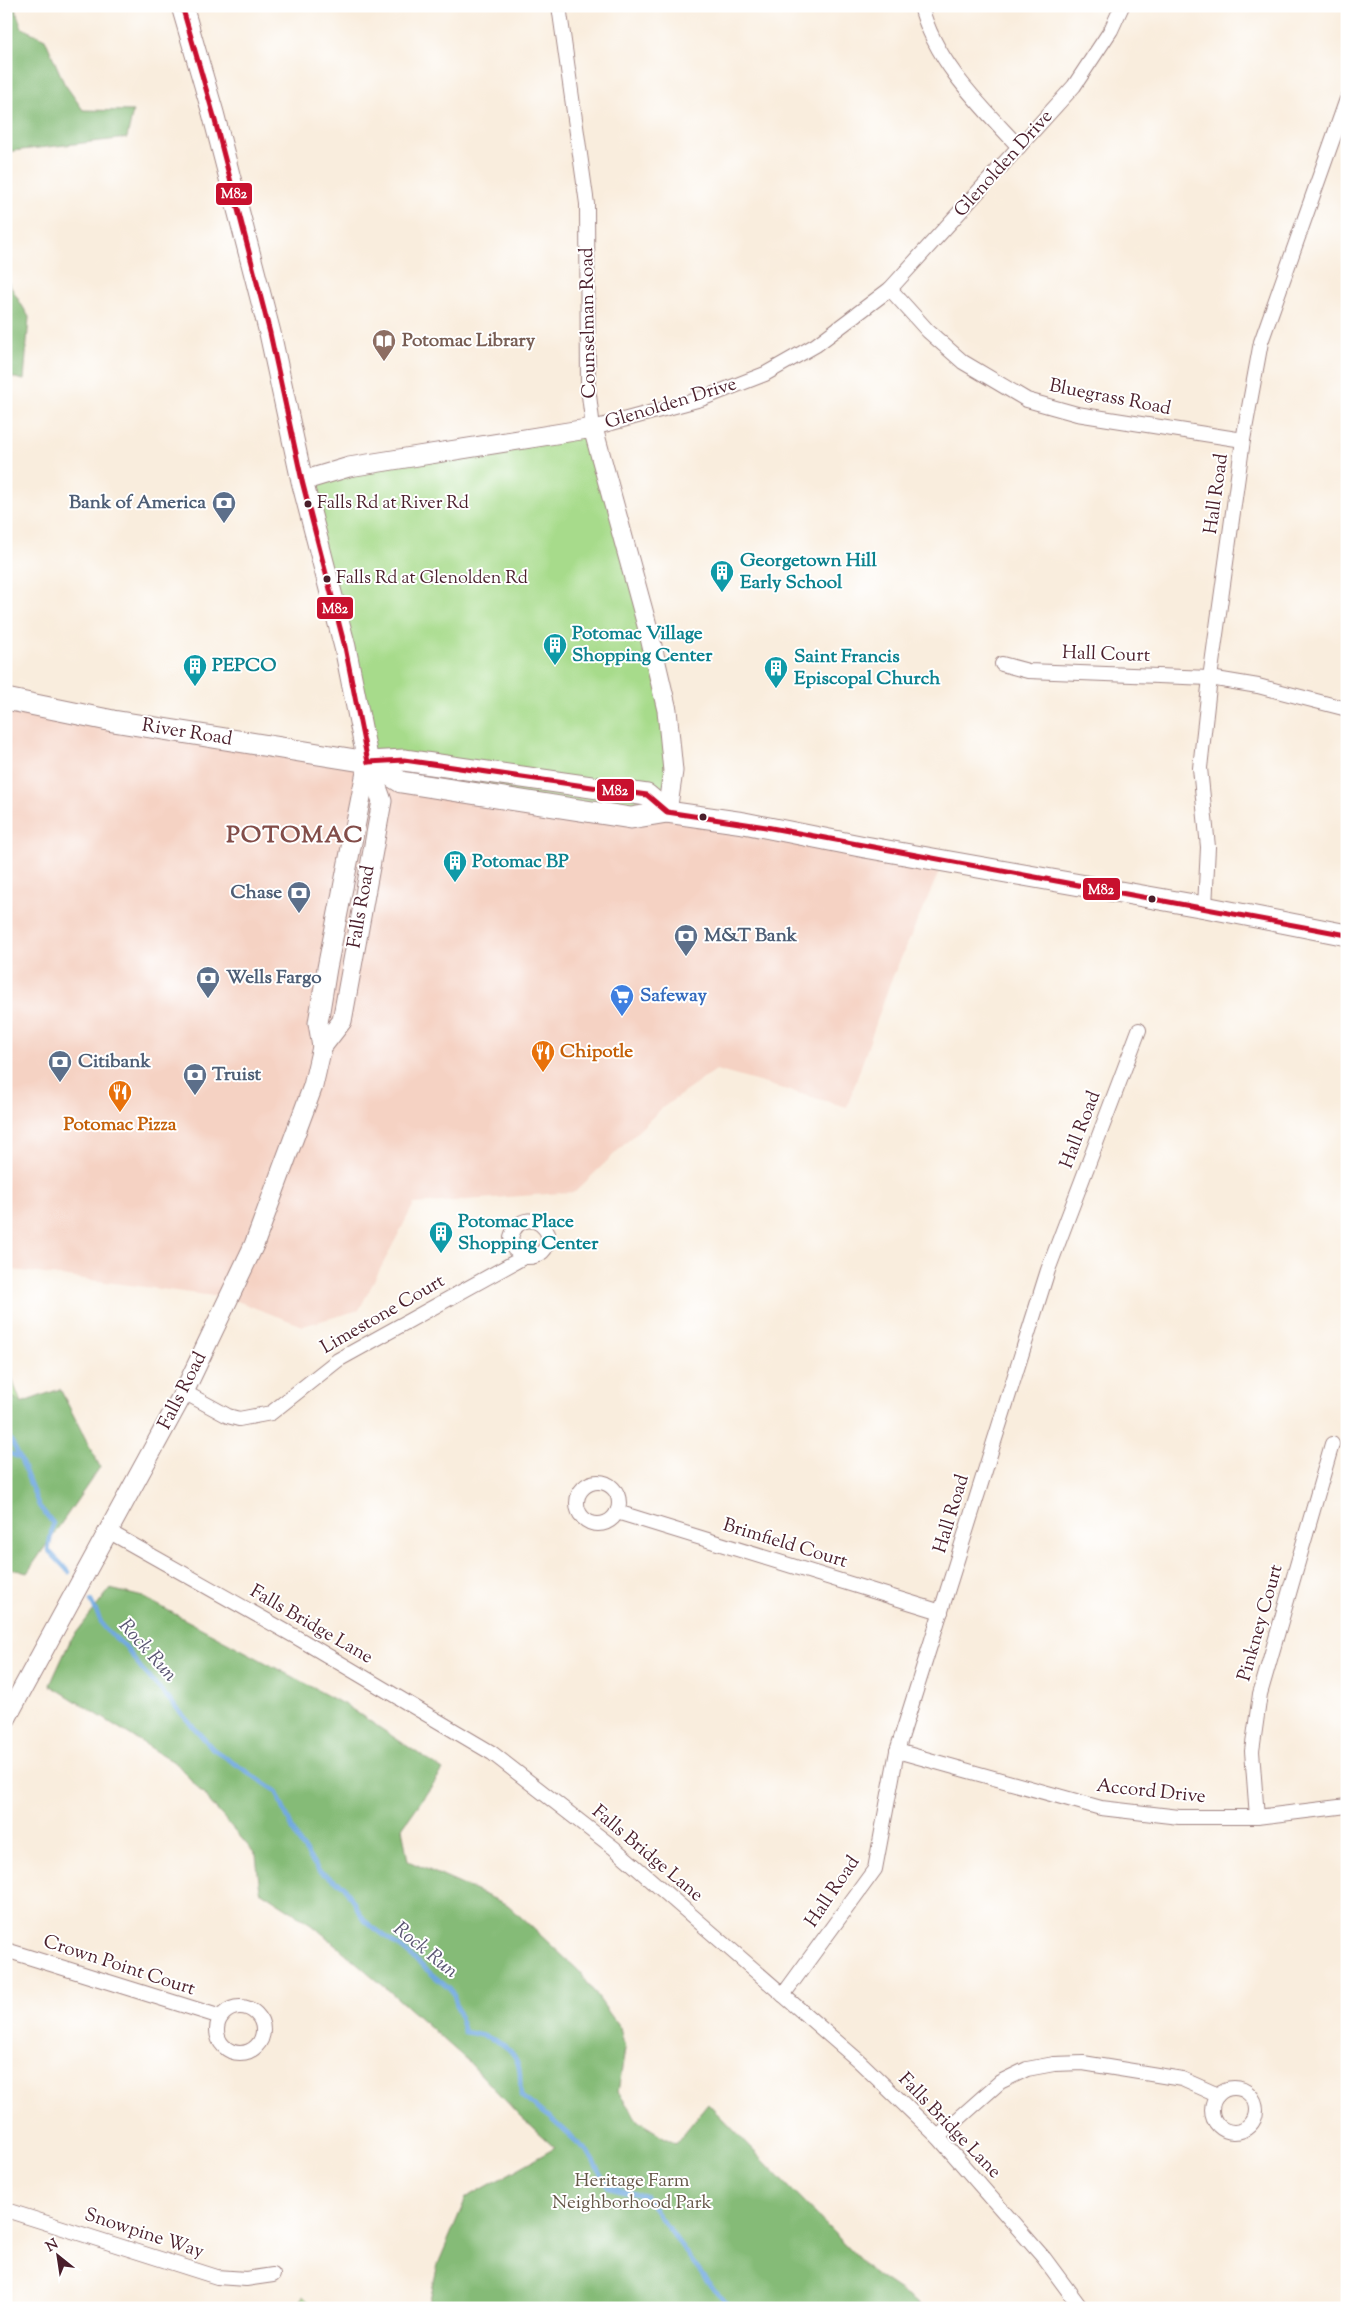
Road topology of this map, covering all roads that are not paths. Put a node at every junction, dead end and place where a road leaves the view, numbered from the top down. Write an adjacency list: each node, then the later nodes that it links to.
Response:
1 (182, 6): 10 (main road, Falls Road)
2 (559, 6): 8 (street, Counselman Road)
3 (921, 6): 6 (street)
4 (1122, 6): 6 (street, Glenolden Drive)
5 (1347, 99): 9 (street, Hall Road)
6 (1018, 147): 7 (street, Glenolden Drive)
7 (890, 290): 8 (street, Glenolden Drive); 9 (street, Bluegrass Road)
8 (592, 428): 10 (main road, Glenolden Drive); 16 (main road, Counselman Road)
9 (1243, 440): 12 (street, Hall Road)
10 (302, 481): 15 (main road, Falls Road)
11 (1002, 664): 12 (street, Hall Court)
12 (1210, 678): 14 (street, Hall Court); 17 (street, Hall Road)
13 (6, 699): 15 (main road, River Road)
14 (1347, 709)
15 (368, 762): 16 (main road, River Road); 21 (main road, Falls Road)
16 (667, 812): 17 (main road, River Road)
17 (1205, 907): 18 (main road, River Road)
18 (1347, 935)
19 (1139, 1030): 25 (street, Hall Road)
20 (524, 1257): 21 (street, Limestone Court)
21 (184, 1392): 24 (main road, Falls Road)
22 (1332, 1444): 29 (street, Pinkney Court)
23 (617, 1512): 25 (street, Brimfield Court)
24 (108, 1531): 26 (main road, Falls Road); 31 (street, Falls Bridge Lane)
25 (941, 1612): 27 (street, Hall Road)
26 (6, 1719)
27 (897, 1751): 29 (street, Accord Drive); 31 (street, Hall Road)
28 (1347, 1806): 29 (street, Accord Drive)
29 (1258, 1817)
30 (6, 1950): 32 (street, Crown Point Court)
31 (783, 1995): 34 (street, Falls Bridge Lane)
32 (221, 2018)
33 (1218, 2095): 34 (street)
34 (938, 2137): 37 (street, Falls Bridge Lane)
35 (6, 2210): 36 (street, Snowpine Way)
36 (273, 2275)
37 (1081, 2308)

